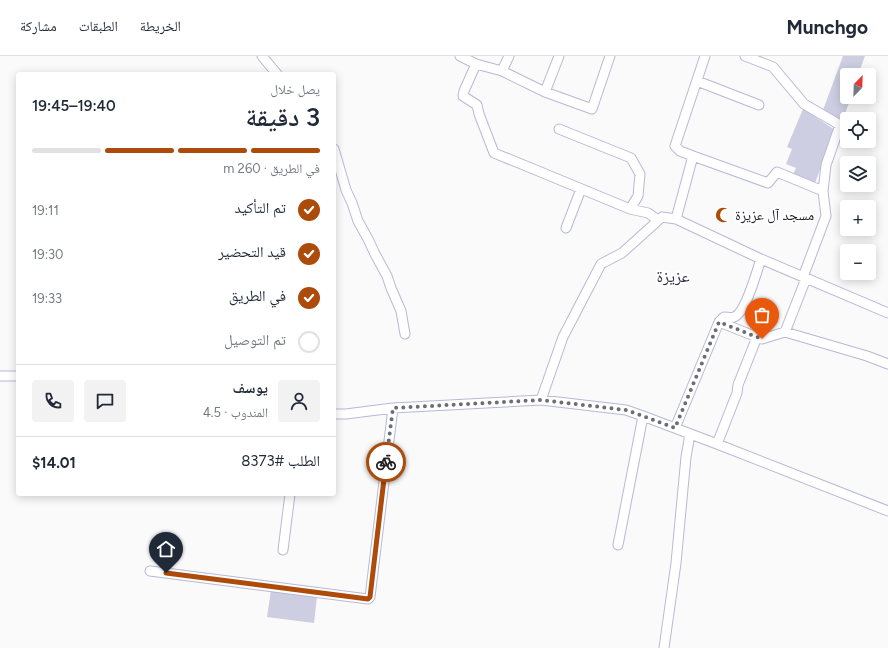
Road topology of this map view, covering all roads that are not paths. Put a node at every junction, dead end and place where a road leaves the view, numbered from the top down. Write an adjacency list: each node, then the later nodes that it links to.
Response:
1 (262, 56): 10 (street)
2 (460, 56): 8 (street)
3 (509, 56): 9 (street)
4 (559, 56): 12 (street)
5 (610, 56): 12 (street)
6 (704, 56): 11 (street)
7 (745, 56): 18 (street)
8 (476, 64): 9 (street); 17 (street)
9 (502, 71): 12 (street)
10 (275, 72)
11 (697, 81): 13 (street); 15 (street)
12 (545, 92)
13 (759, 105)
14 (559, 129): 19 (street)
15 (693, 156): 18 (street); 21 (street)
16 (336, 157): 28 (street)
17 (580, 189): 19 (street); 22 (street)
18 (823, 191): 24 (street)
19 (630, 209): 20 (street)
20 (658, 220): 21 (street); 33 (street)
21 (676, 220): 23 (street)
22 (566, 228)
23 (761, 259): 24 (street); 26 (street)
24 (803, 277): 25 (street); 27 (street)
25 (888, 313)
26 (719, 322): 29 (street); 37 (street)
27 (786, 332): 29 (street); 30 (street)
28 (405, 334)
29 (757, 337): 39 (street)
30 (888, 364)
31 (0, 376): 32 (street)
32 (16, 376)
33 (541, 400): 34 (street); 36 (street)
34 (393, 408): 35 (street); 44 (street)
35 (336, 414)
36 (643, 416): 37 (street); 42 (street)
37 (675, 428): 38 (street)
38 (690, 434): 39 (street); 45 (street)
39 (717, 444): 41 (street)
40 (290, 496): 43 (street)
41 (888, 511)
42 (618, 545)
43 (283, 550)
44 (150, 571)
45 (664, 648)

